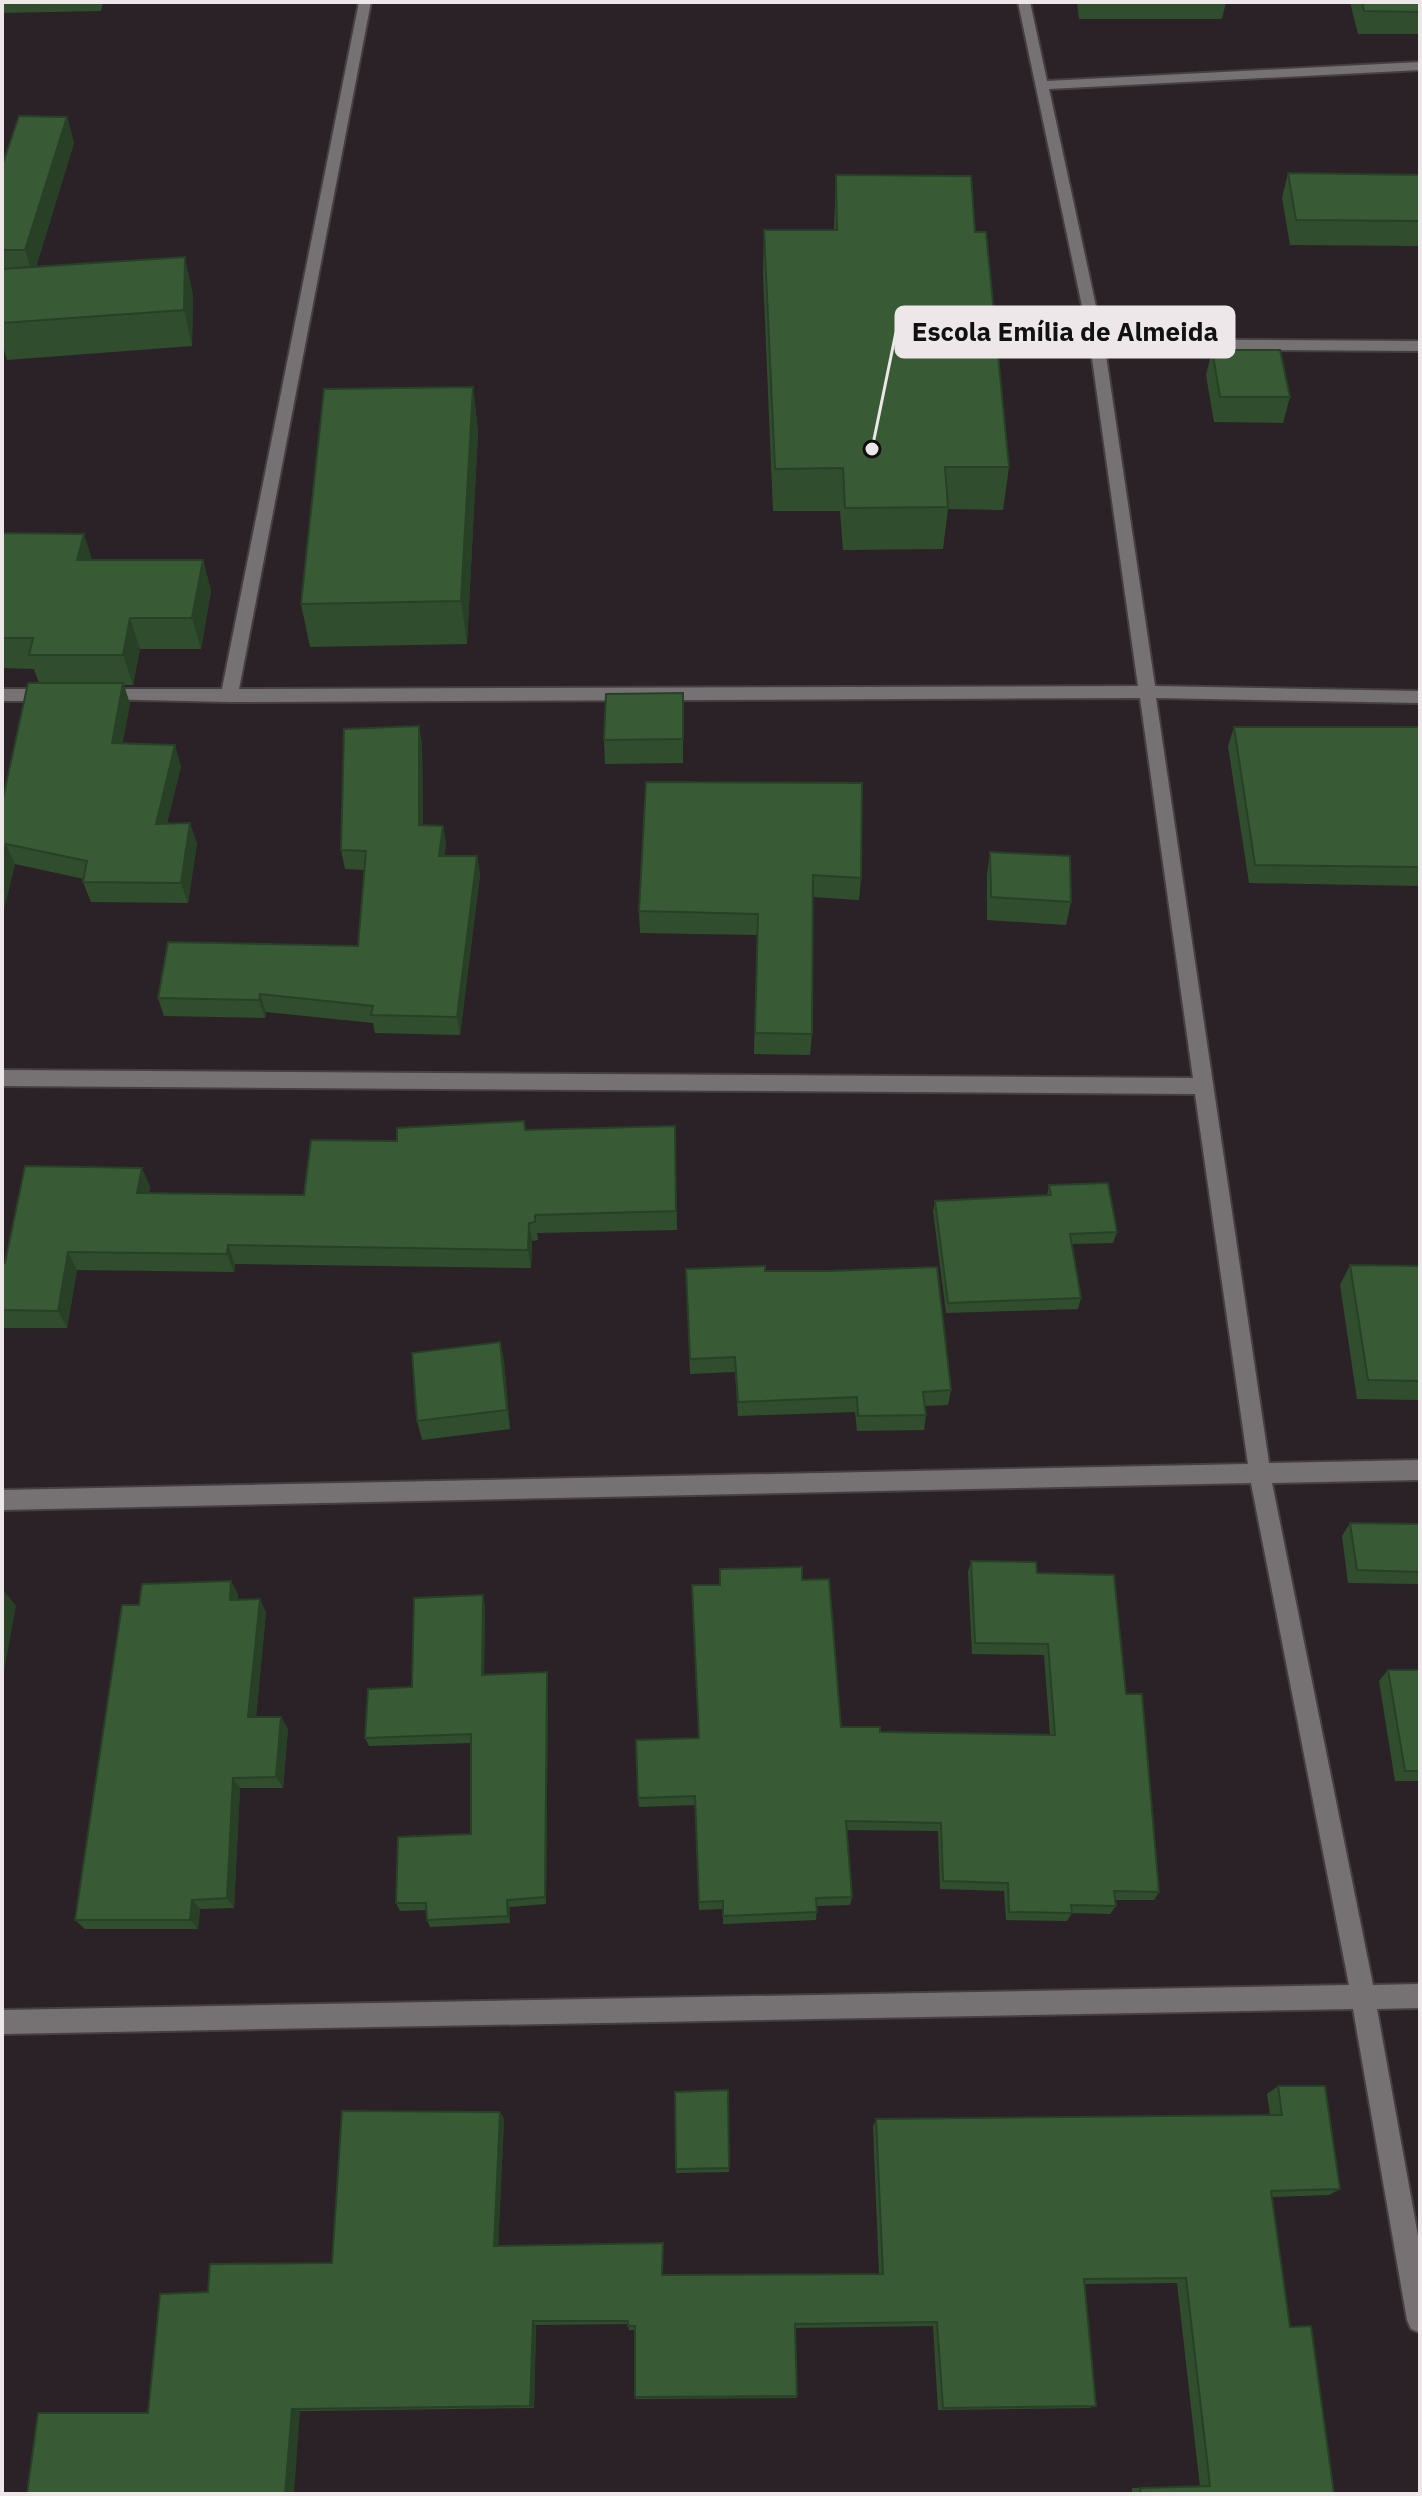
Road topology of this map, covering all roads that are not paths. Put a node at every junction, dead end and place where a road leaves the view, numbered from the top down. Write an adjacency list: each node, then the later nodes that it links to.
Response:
1 (365, 2): 9 (street)
2 (1024, 2): 4 (street)
3 (1420, 66): 4 (street)
4 (1041, 85): 5 (street)
5 (1097, 344): 6 (street); 7 (street)
6 (1420, 346)
7 (1149, 692): 9 (street); 10 (street); 12 (street)
8 (2, 695): 9 (street)
9 (229, 696)
10 (1420, 697)
11 (2, 1078): 12 (street)
12 (1205, 1086): 14 (street)
13 (1420, 1470): 14 (street)
14 (1260, 1476): 15 (street); 16 (street)
15 (2, 1500)
16 (1363, 1996): 17 (street); 18 (street); 19 (street)
17 (1420, 1996)
18 (2, 2022)
19 (1420, 2320)

